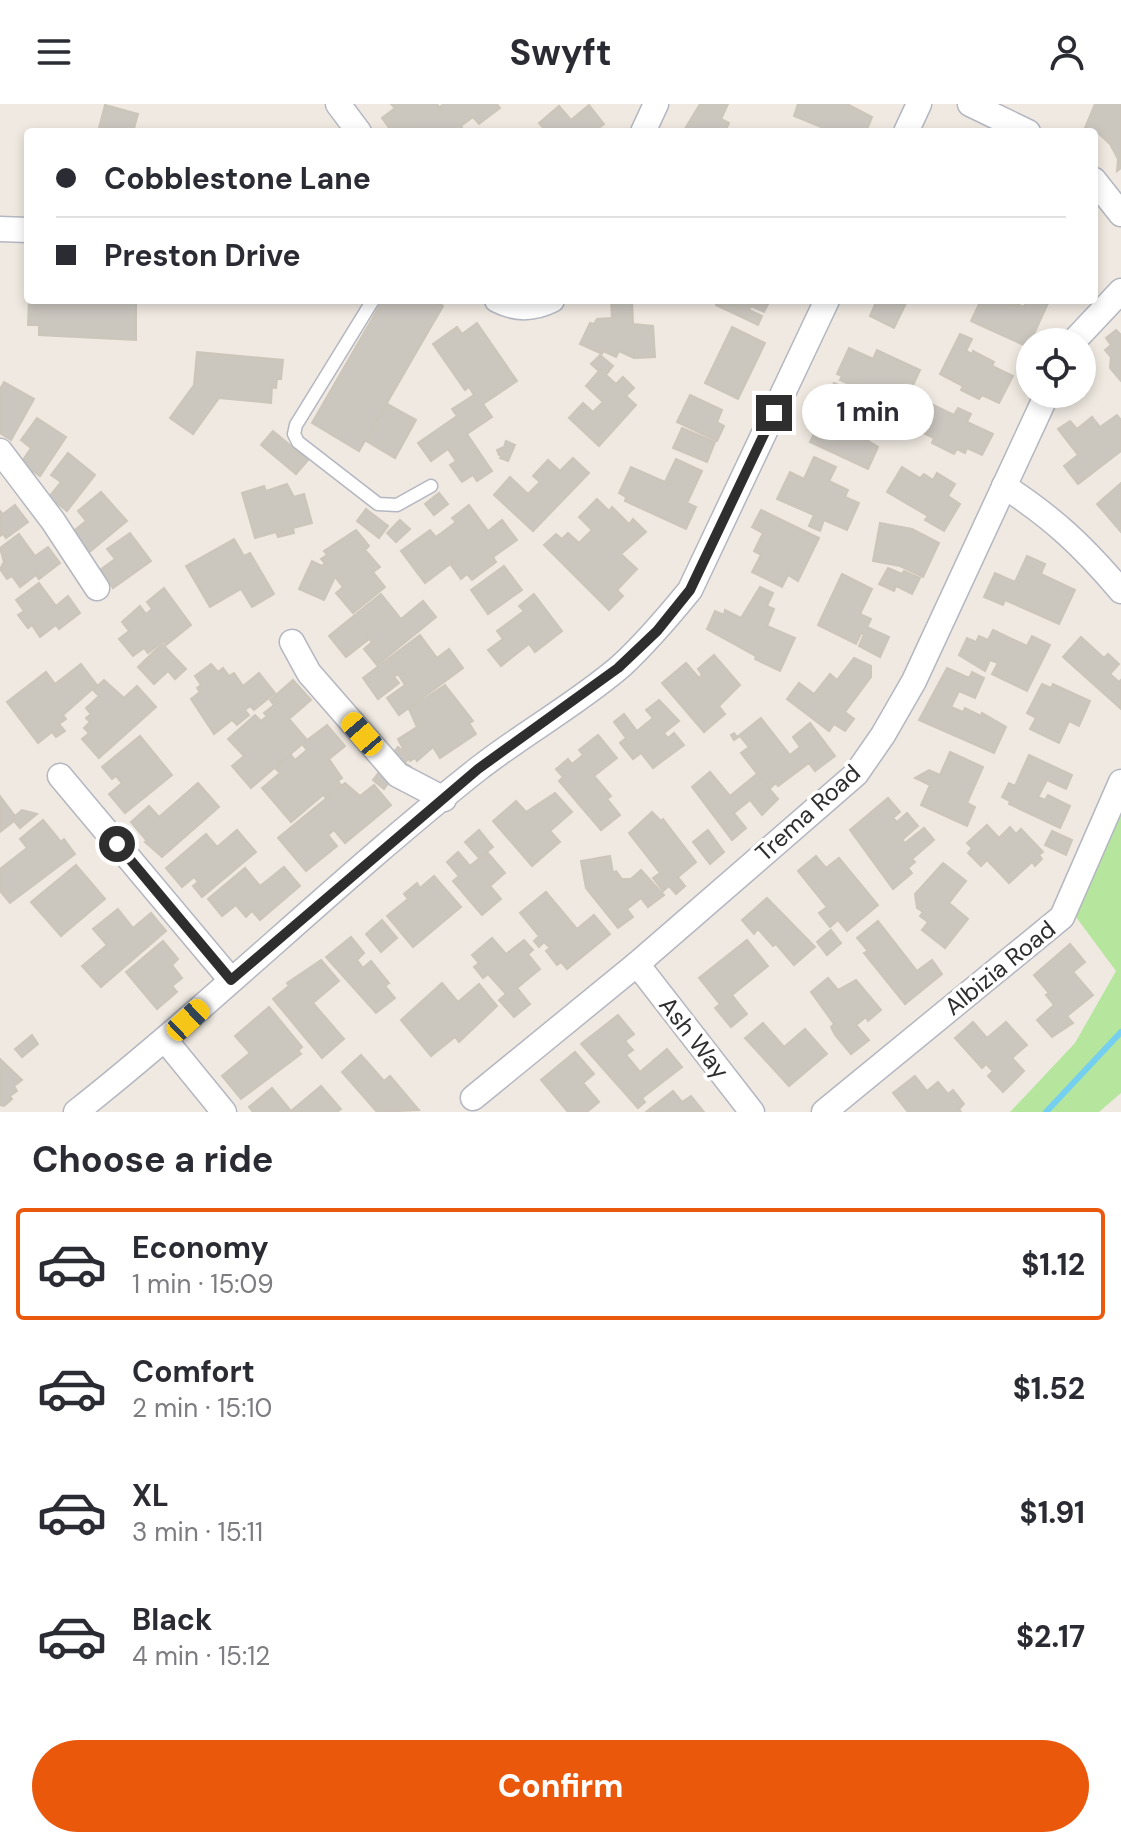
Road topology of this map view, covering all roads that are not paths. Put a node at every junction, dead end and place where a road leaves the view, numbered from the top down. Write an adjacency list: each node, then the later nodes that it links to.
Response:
1 (338, 104): 5 (street)
2 (656, 104): 6 (street)
3 (919, 104): 7 (street)
4 (970, 104): 8 (street)
5 (356, 128)
6 (645, 128)
7 (908, 128)
8 (1020, 128)
9 (1098, 185): 10 (street)
10 (1121, 214)
11 (0, 229): 12 (street)
12 (24, 230)
13 (1121, 291): 18 (street)
14 (371, 304): 21 (lane)
15 (509, 304): 16 (street)
16 (543, 304)
17 (825, 304): 28 (street)
18 (1084, 328)
19 (1040, 408): 22 (street, Trema Road)
20 (0, 451): 23 (street)
21 (431, 486)
22 (1004, 486): 24 (street); 29 (street, Trema Road)
23 (97, 588)
24 (1121, 591)
25 (292, 642): 28 (street)
26 (60, 776): 30 (street)
27 (1121, 782): 36 (street, Albizia Road)
28 (444, 799): 30 (street)
29 (637, 964): 32 (street, Trema Road); 35 (street, Ash Way)
30 (231, 980): 31 (street)
31 (166, 1041): 33 (street); 34 (street)
32 (473, 1098)
33 (76, 1112)
34 (224, 1112)
35 (752, 1112)
36 (824, 1112)

